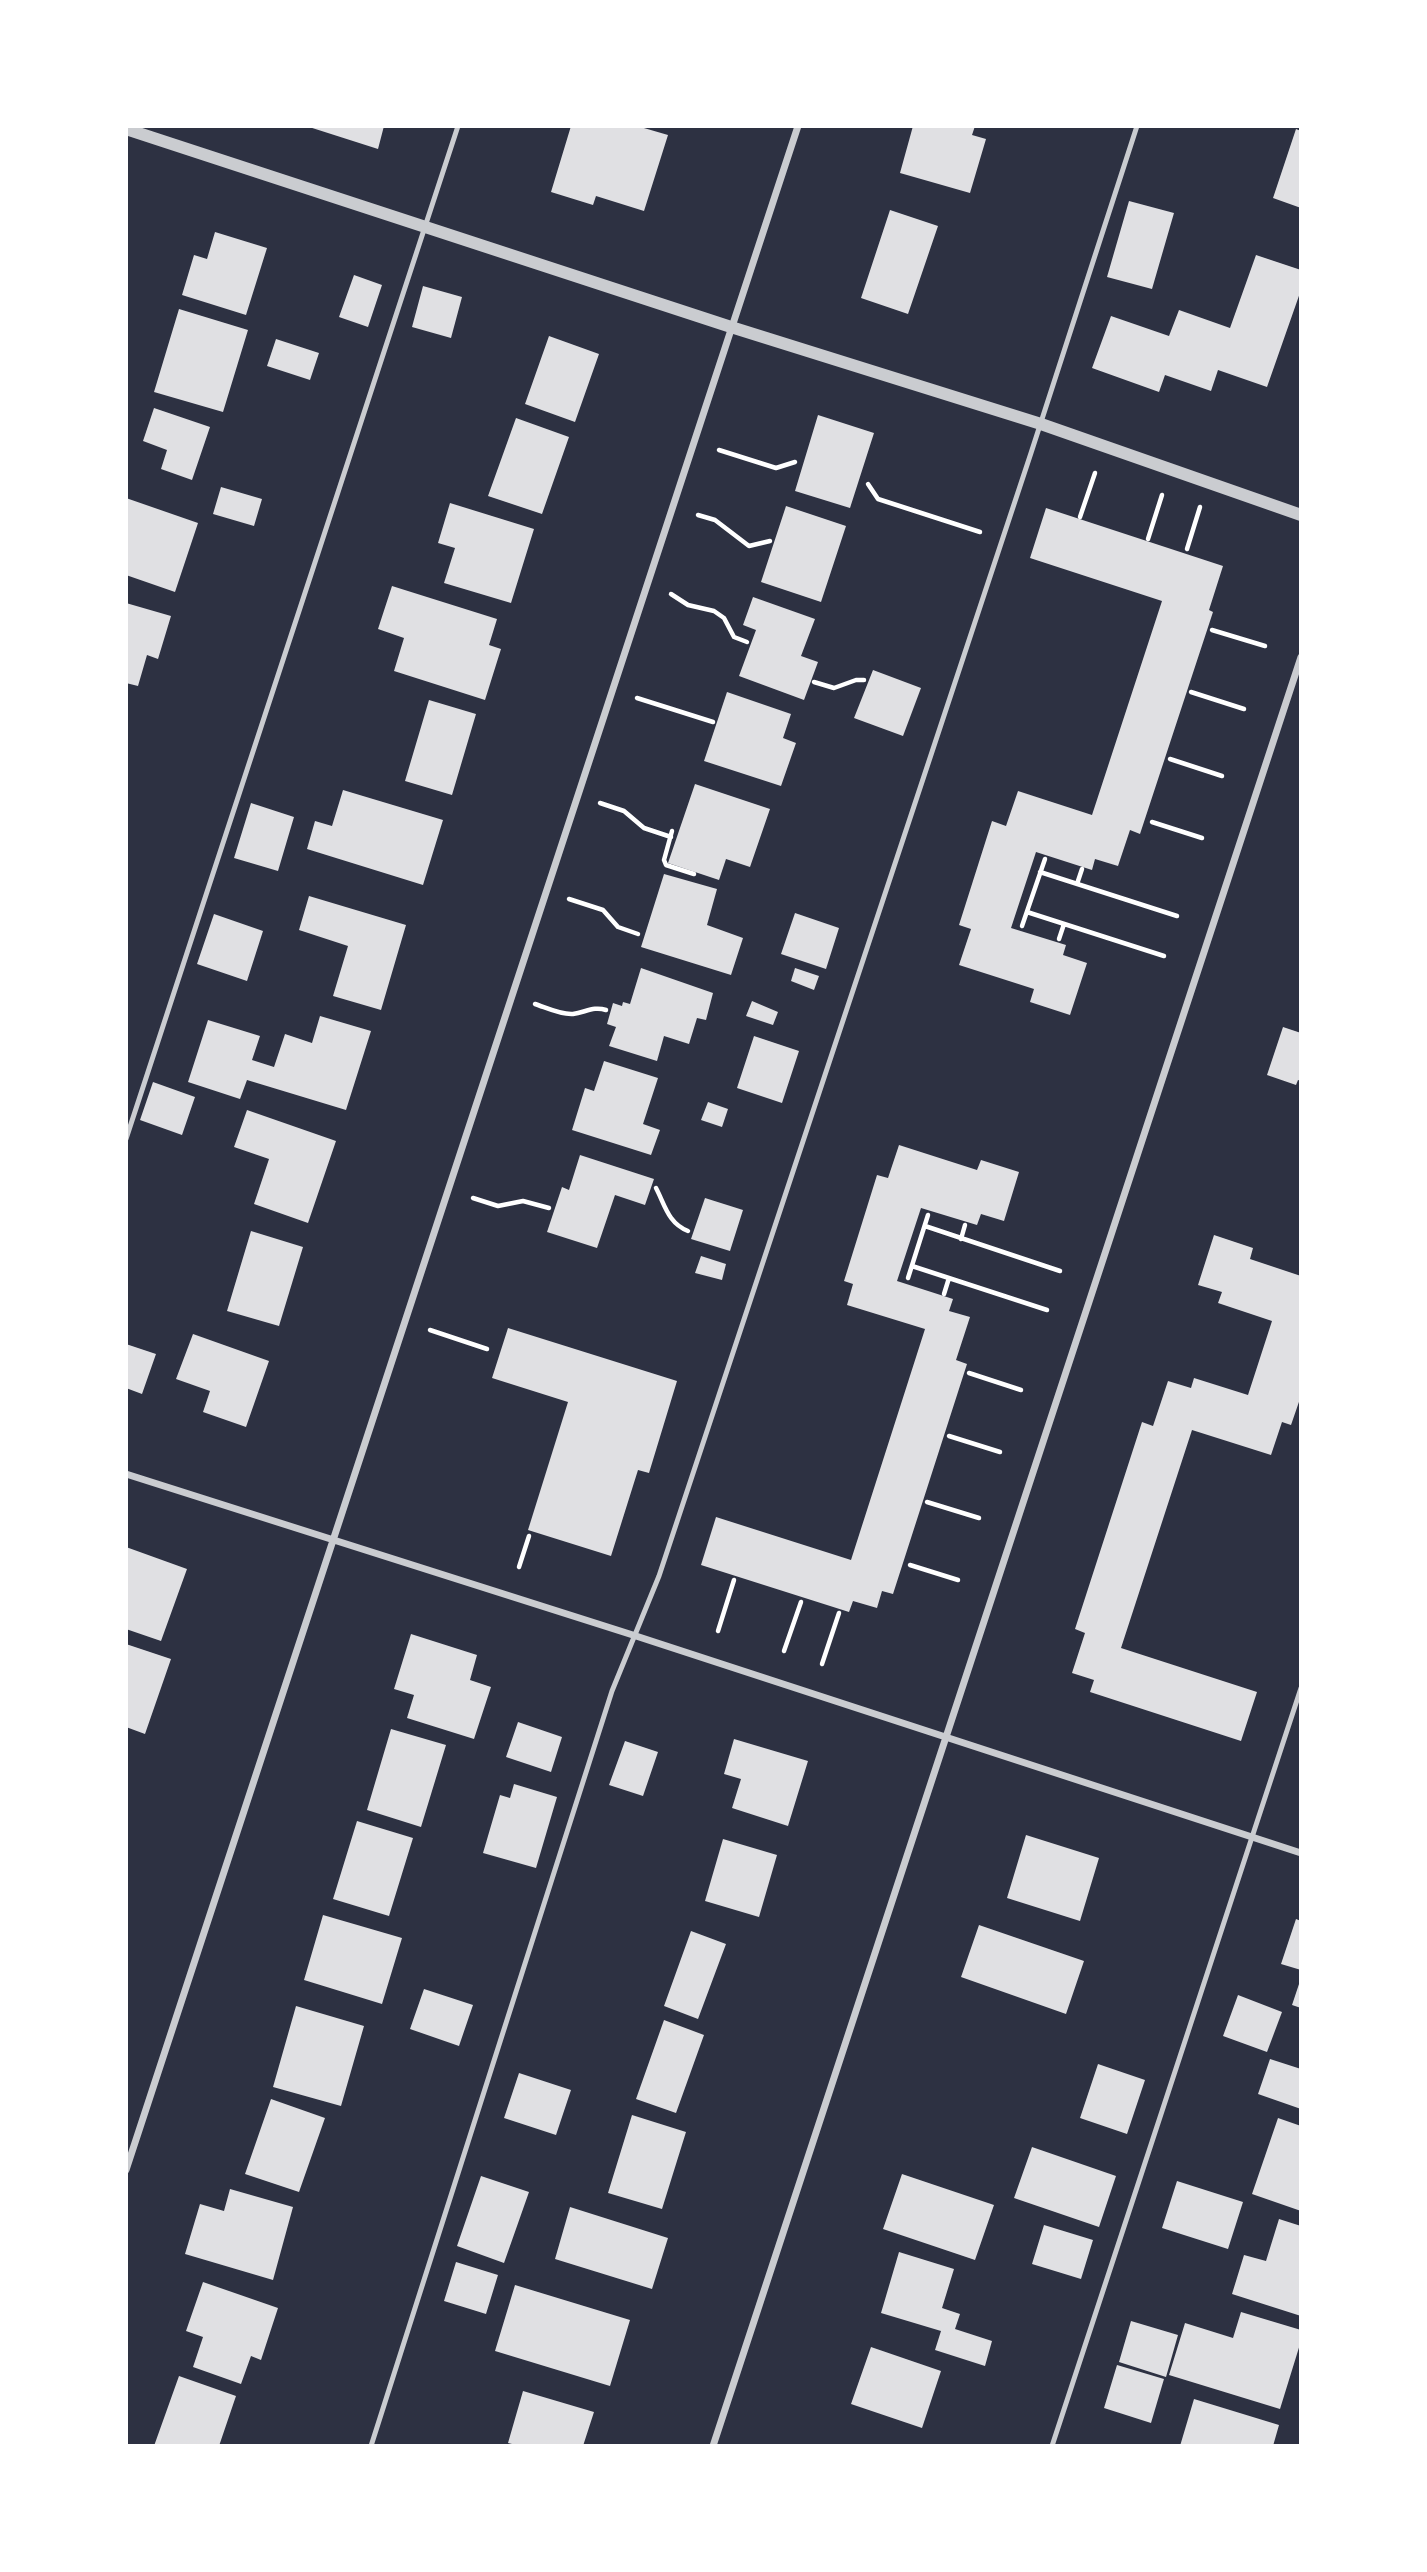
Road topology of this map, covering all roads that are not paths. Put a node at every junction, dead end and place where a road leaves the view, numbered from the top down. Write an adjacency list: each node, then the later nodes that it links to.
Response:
1 (458, 126): 5 (lane)
2 (797, 126): 6 (street)
3 (1137, 126): 7 (lane)
4 (126, 130): 5 (street)
5 (425, 228): 6 (street); 10 (lane)
6 (731, 327): 7 (street); 12 (street)
7 (1041, 424): 8 (street); 13 (lane)
8 (1301, 515)
9 (1301, 657): 15 (street)
10 (126, 1139)
11 (126, 1474): 12 (street)
12 (332, 1539): 13 (street); 18 (street)
13 (636, 1636): 15 (street); 19 (lane)
14 (1301, 1688): 16 (lane)
15 (945, 1738): 16 (street); 20 (street)
16 (1252, 1837): 17 (street); 21 (lane)
17 (1301, 1853)
18 (126, 2171)
19 (371, 2446)
20 (713, 2446)
21 (1052, 2446)

